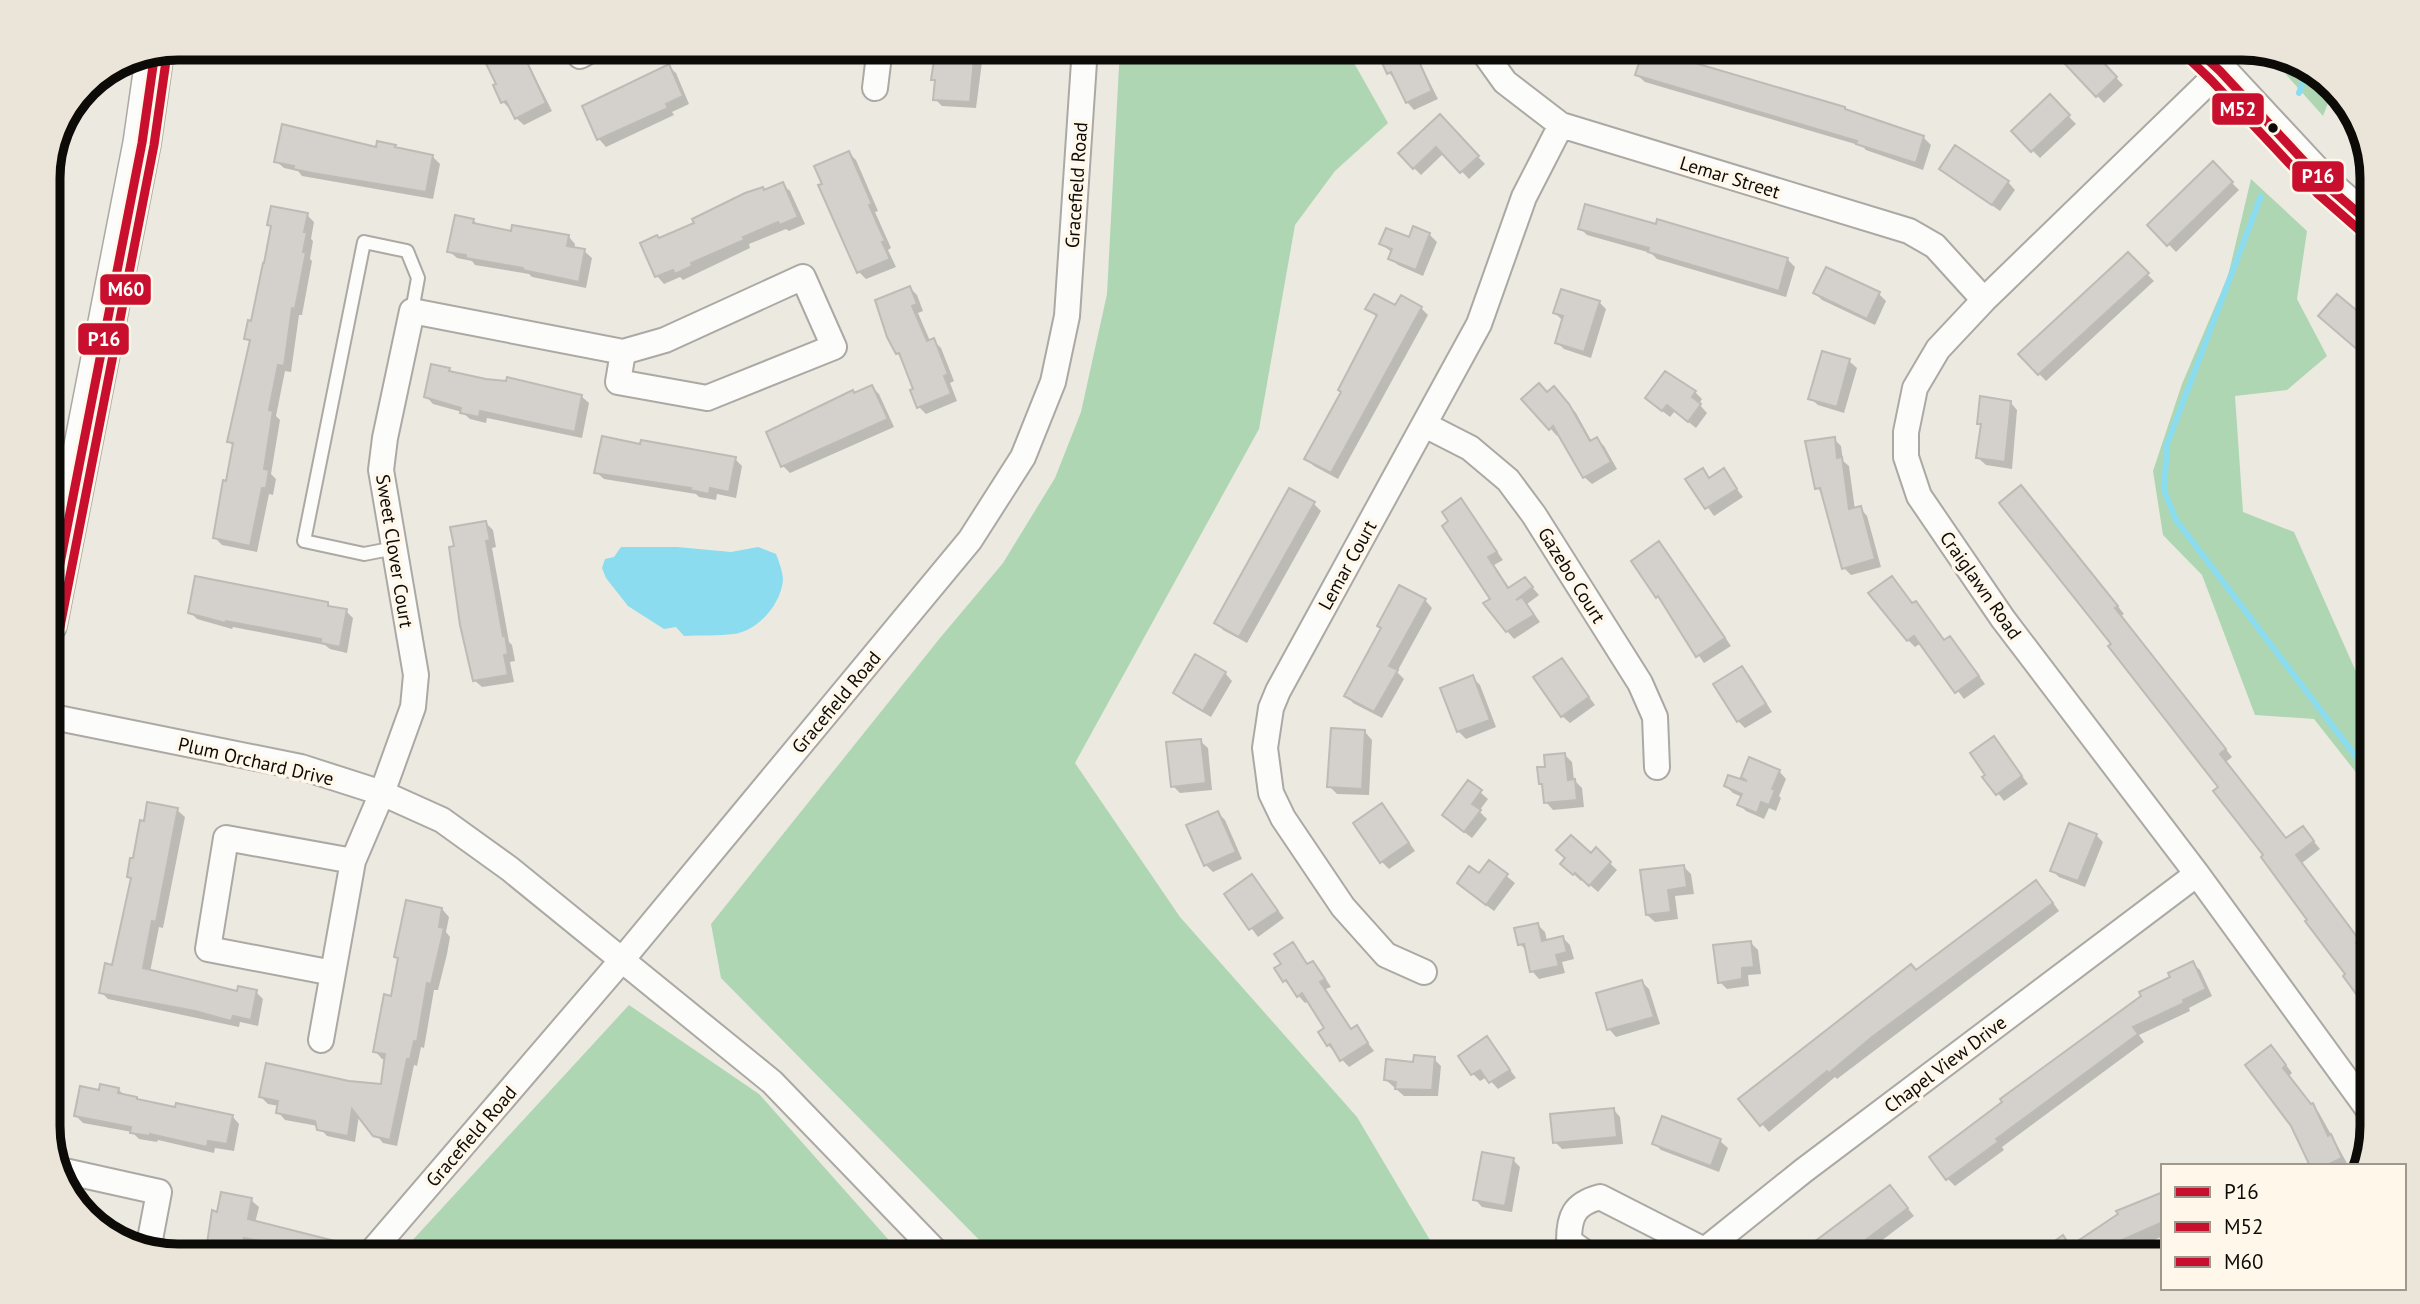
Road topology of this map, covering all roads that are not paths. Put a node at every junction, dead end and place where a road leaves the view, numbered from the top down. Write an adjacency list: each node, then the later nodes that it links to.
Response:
1 (878, 60): 7 (street)
2 (1084, 60): 21 (street, Gracefield Road)
3 (1489, 60): 8 (street, Lemar Street)
4 (2208, 60): 6 (street)
5 (154, 62): 15 (main road)
6 (2220, 71): 9 (street); 10 (street, Craiglawn Road)
7 (875, 88)
8 (1561, 125): 10 (street, Lemar Street); 13 (street, Lemar Court)
9 (2360, 215)
10 (1984, 300): 20 (street, Craiglawn Road)
11 (412, 311): 12 (street); 14 (street, Sweet Clover Court); 14 (lane)
12 (623, 352): 12 (street)
13 (1425, 425): 17 (street, Gazebo Court); 22 (street, Lemar Court)
14 (395, 548): 18 (street, Sweet Clover Court)
15 (60, 563)
16 (60, 718): 18 (street, Plum Orchard Drive)
17 (1657, 767)
18 (382, 793): 19 (street, Sweet Clover Court); 21 (street, Plum Orchard Drive)
19 (353, 861): 23 (street, Sweet Clover Court); 23 (street)
20 (2197, 874): 25 (street, Craiglawn Road); 32 (street, Chapel View Drive)
21 (621, 961): 28 (street, Gracefield Road); 29 (street, Plum Orchard Drive)
22 (1424, 972)
23 (333, 973): 24 (street, Sweet Clover Court)
24 (321, 1040)
25 (2360, 1097)
26 (69, 1172): 27 (street)
27 (150, 1241)
28 (378, 1244)
29 (928, 1244)
30 (1573, 1244): 31 (street)
31 (1684, 1244)
32 (1711, 1244)

